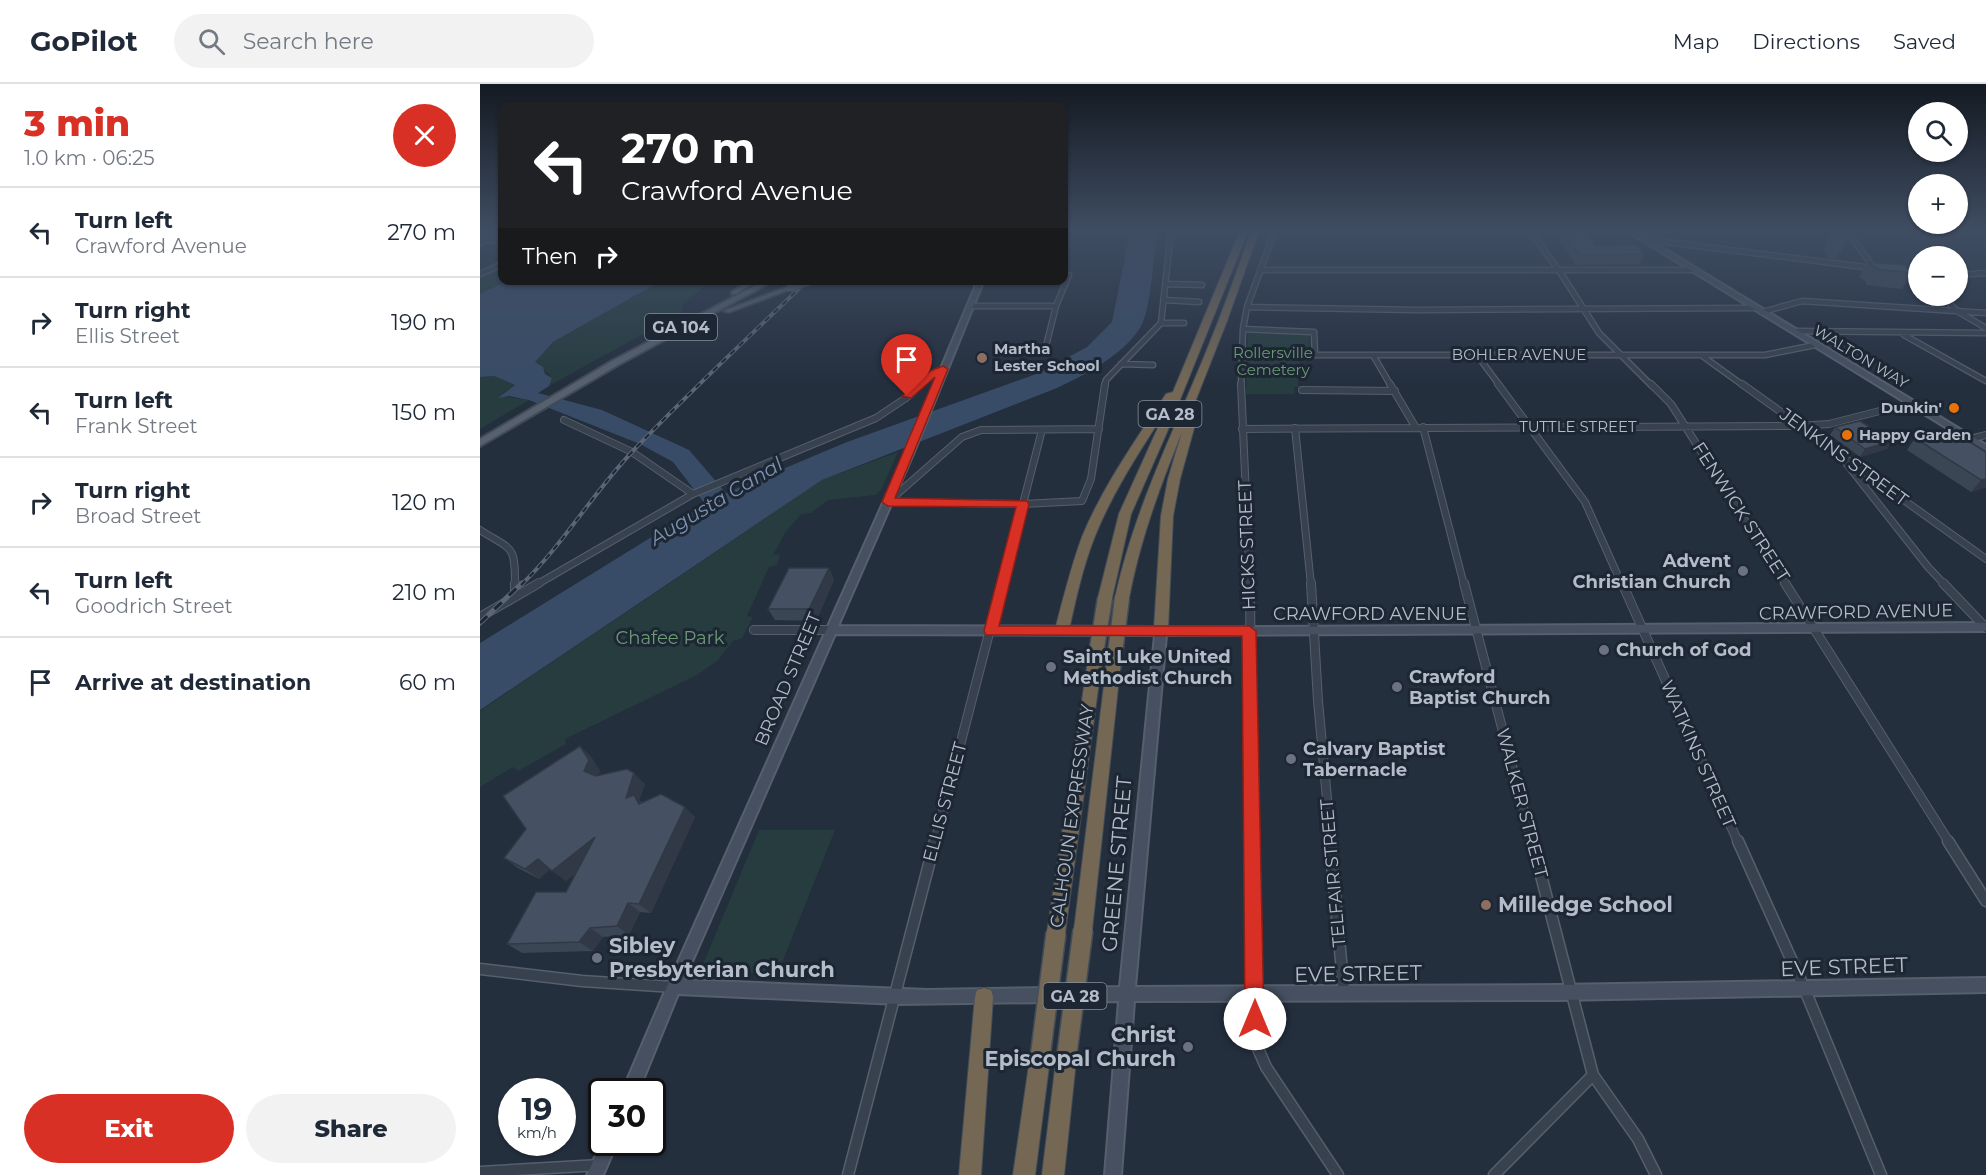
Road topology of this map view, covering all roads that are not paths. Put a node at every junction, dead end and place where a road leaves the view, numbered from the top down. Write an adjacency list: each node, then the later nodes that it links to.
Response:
1 (1224, 281): 39 (highway, CALHOUN EXPRESSWAY / GA 28)
2 (1237, 282): 29 (highway, CALHOUN EXPRESSWAY / GA 28)
3 (1256, 282): 19 (street, HICKS STREET)
4 (1567, 282): 20 (street, FENWICK STREET)
5 (1713, 282): 21 (street, WALTON WAY)
6 (1166, 284): 13 (street); 14 (street)
7 (746, 285): 22 (main road)
8 (752, 285): 22 (main road, GA 104)
9 (763, 285): 40 (main road, GA 104)
10 (799, 285): 40 (main road, bridge)
11 (979, 285): 16 (street, BROAD STREET)
12 (1065, 285): 17 (street)
13 (1202, 285)
14 (1164, 300): 15 (street); 25 (street)
15 (1199, 302)
16 (971, 306): 17 (street); 43 (street, BROAD STREET)
17 (1056, 306): 33 (street)
18 (1952, 306): 23 (street)
19 (1247, 307): 20 (street); 28 (street, HICKS STREET)
20 (1585, 310): 21 (street); 37 (street, FENWICK STREET)
21 (1759, 310): 23 (street); 30 (street, WALTON WAY)
22 (702, 311): 44 (main road, GA 104)
23 (1957, 311): 24 (street); 27 (street)
24 (1986, 313)
25 (1161, 323): 26 (street); 41 (street)
26 (1184, 323)
27 (1986, 328)
28 (1243, 329): 35 (street, BOHLER AVENUE); 56 (street, HICKS STREET)
29 (1218, 332): 77 (highway); 101 (highway, CALHOUN EXPRESSWAY / GA 28, bridge)
30 (1794, 332): 32 (street); 34 (street, WALTON WAY)
31 (1986, 333): 32 (street)
32 (1902, 334): 45 (street)
33 (1047, 342)
34 (1815, 345): 38 (street, BOHLER AVENUE); 48 (street, WALTON WAY)
35 (1373, 355): 36 (street, BOHLER AVENUE); 47 (street, WALKER STREET)
36 (1477, 355): 37 (street, BOHLER AVENUE); 51 (street, WATKINS STREET)
37 (1622, 355): 38 (street, BOHLER AVENUE); 52 (street, FENWICK STREET)
38 (1701, 355): 50 (street, JENKINS STREET)
39 (1192, 359): 76 (highway); 100 (highway, CALHOUN EXPRESSWAY / GA 28, bridge)
40 (615, 363): 44 (main road, GA 104)
41 (1121, 364): 42 (street); 55 (street)
42 (1153, 365)
43 (943, 369): 64 (street); 65 (street, BROAD STREET)
44 (588, 376): 59 (main road, GA 104); 61 (main road, GA 104)
45 (1986, 381)
46 (1302, 390): 47 (street)
47 (1395, 391): 54 (street, WALKER STREET)
48 (1911, 403): 50 (street, TUTTLE STREET); 60 (street, WALTON WAY)
49 (564, 420): 64 (street)
50 (1799, 426): 52 (street, TUTTLE STREET); 63 (street, JENKINS STREET)
51 (1530, 427): 52 (street, TUTTLE STREET); 54 (street, TUTTLE STREET); 72 (street, WATKINS STREET)
52 (1686, 427): 73 (street, FENWICK STREET)
53 (1295, 428): 54 (street, TUTTLE STREET); 56 (street, TUTTLE STREET); 81 (street, TELFAIR STREET)
54 (1420, 428): 78 (street, WALKER STREET)
55 (1099, 429): 57 (street); 66 (street)
56 (1242, 429): 80 (street, HICKS STREET)
57 (1042, 430): 65 (street); 66 (street, ELLIS STREET)
58 (1986, 435): 60 (street)
59 (480, 436)
60 (1970, 440): 62 (street, WALTON WAY)
61 (480, 443)
62 (1986, 449)
63 (1838, 453): 68 (street, JENKINS STREET); 71 (street)
64 (694, 494): 69 (street)
65 (888, 502): 66 (street); 75 (street, BROAD STREET)
66 (1023, 504): 79 (street, ELLIS STREET)
67 (480, 530): 69 (street)
68 (1986, 559)
69 (515, 597): 70 (street)
70 (480, 617)
71 (1986, 627): 73 (street, CRAWFORD AVENUE)
72 (1642, 629): 73 (street, CRAWFORD AVENUE); 78 (street, CRAWFORD AVENUE); 86 (street, WATKINS STREET)
73 (1815, 629): 82 (street, FENWICK STREET)
74 (753, 630): 75 (street, CRAWFORD AVENUE)
75 (830, 630): 79 (street, CRAWFORD AVENUE); 85 (street, BROAD STREET)
76 (1062, 630): 77 (street, CRAWFORD AVENUE); 79 (street, CRAWFORD AVENUE)
77 (1161, 630): 80 (street, CRAWFORD AVENUE); 88 (street, GREENE STREET)
78 (1476, 630): 81 (street, CRAWFORD AVENUE); 87 (street, WALKER STREET)
79 (990, 631): 91 (street, ELLIS STREET)
80 (1249, 631): 81 (street, CRAWFORD AVENUE); 89 (street, HICKS STREET)
81 (1313, 631): 90 (street, TELFAIR STREET)
82 (1986, 901)
83 (480, 969): 85 (street, EVE STREET)
84 (1986, 985): 86 (street, EVE STREET)
85 (674, 987): 91 (street, EVE STREET); 94 (street, BROAD STREET)
86 (1805, 990): 87 (street, EVE STREET); 106 (street, WATKINS STREET)
87 (1571, 992): 90 (street, EVE STREET); 93 (street, WALKER STREET)
88 (1126, 994): 89 (street, EVE STREET); 92 (street, EVE STREET); 102 (street, GREENE STREET)
89 (1255, 996): 90 (street, EVE STREET); 103 (street, HICKS STREET)
90 (1344, 996)
91 (896, 997): 92 (street, EVE STREET); 98 (street, ELLIS STREET)
92 (984, 997): 99 (highway)
93 (1593, 1075): 104 (street); 105 (street, WALKER STREET)
94 (636, 1078)
95 (604, 1156): 96 (street)
96 (598, 1170): 97 (street)
97 (480, 1172)
98 (848, 1175)
99 (970, 1175)
100 (1024, 1175)
101 (1053, 1175)
102 (1113, 1175)
103 (1338, 1175)
104 (1494, 1175)
105 (1656, 1175)
106 (1881, 1175)

